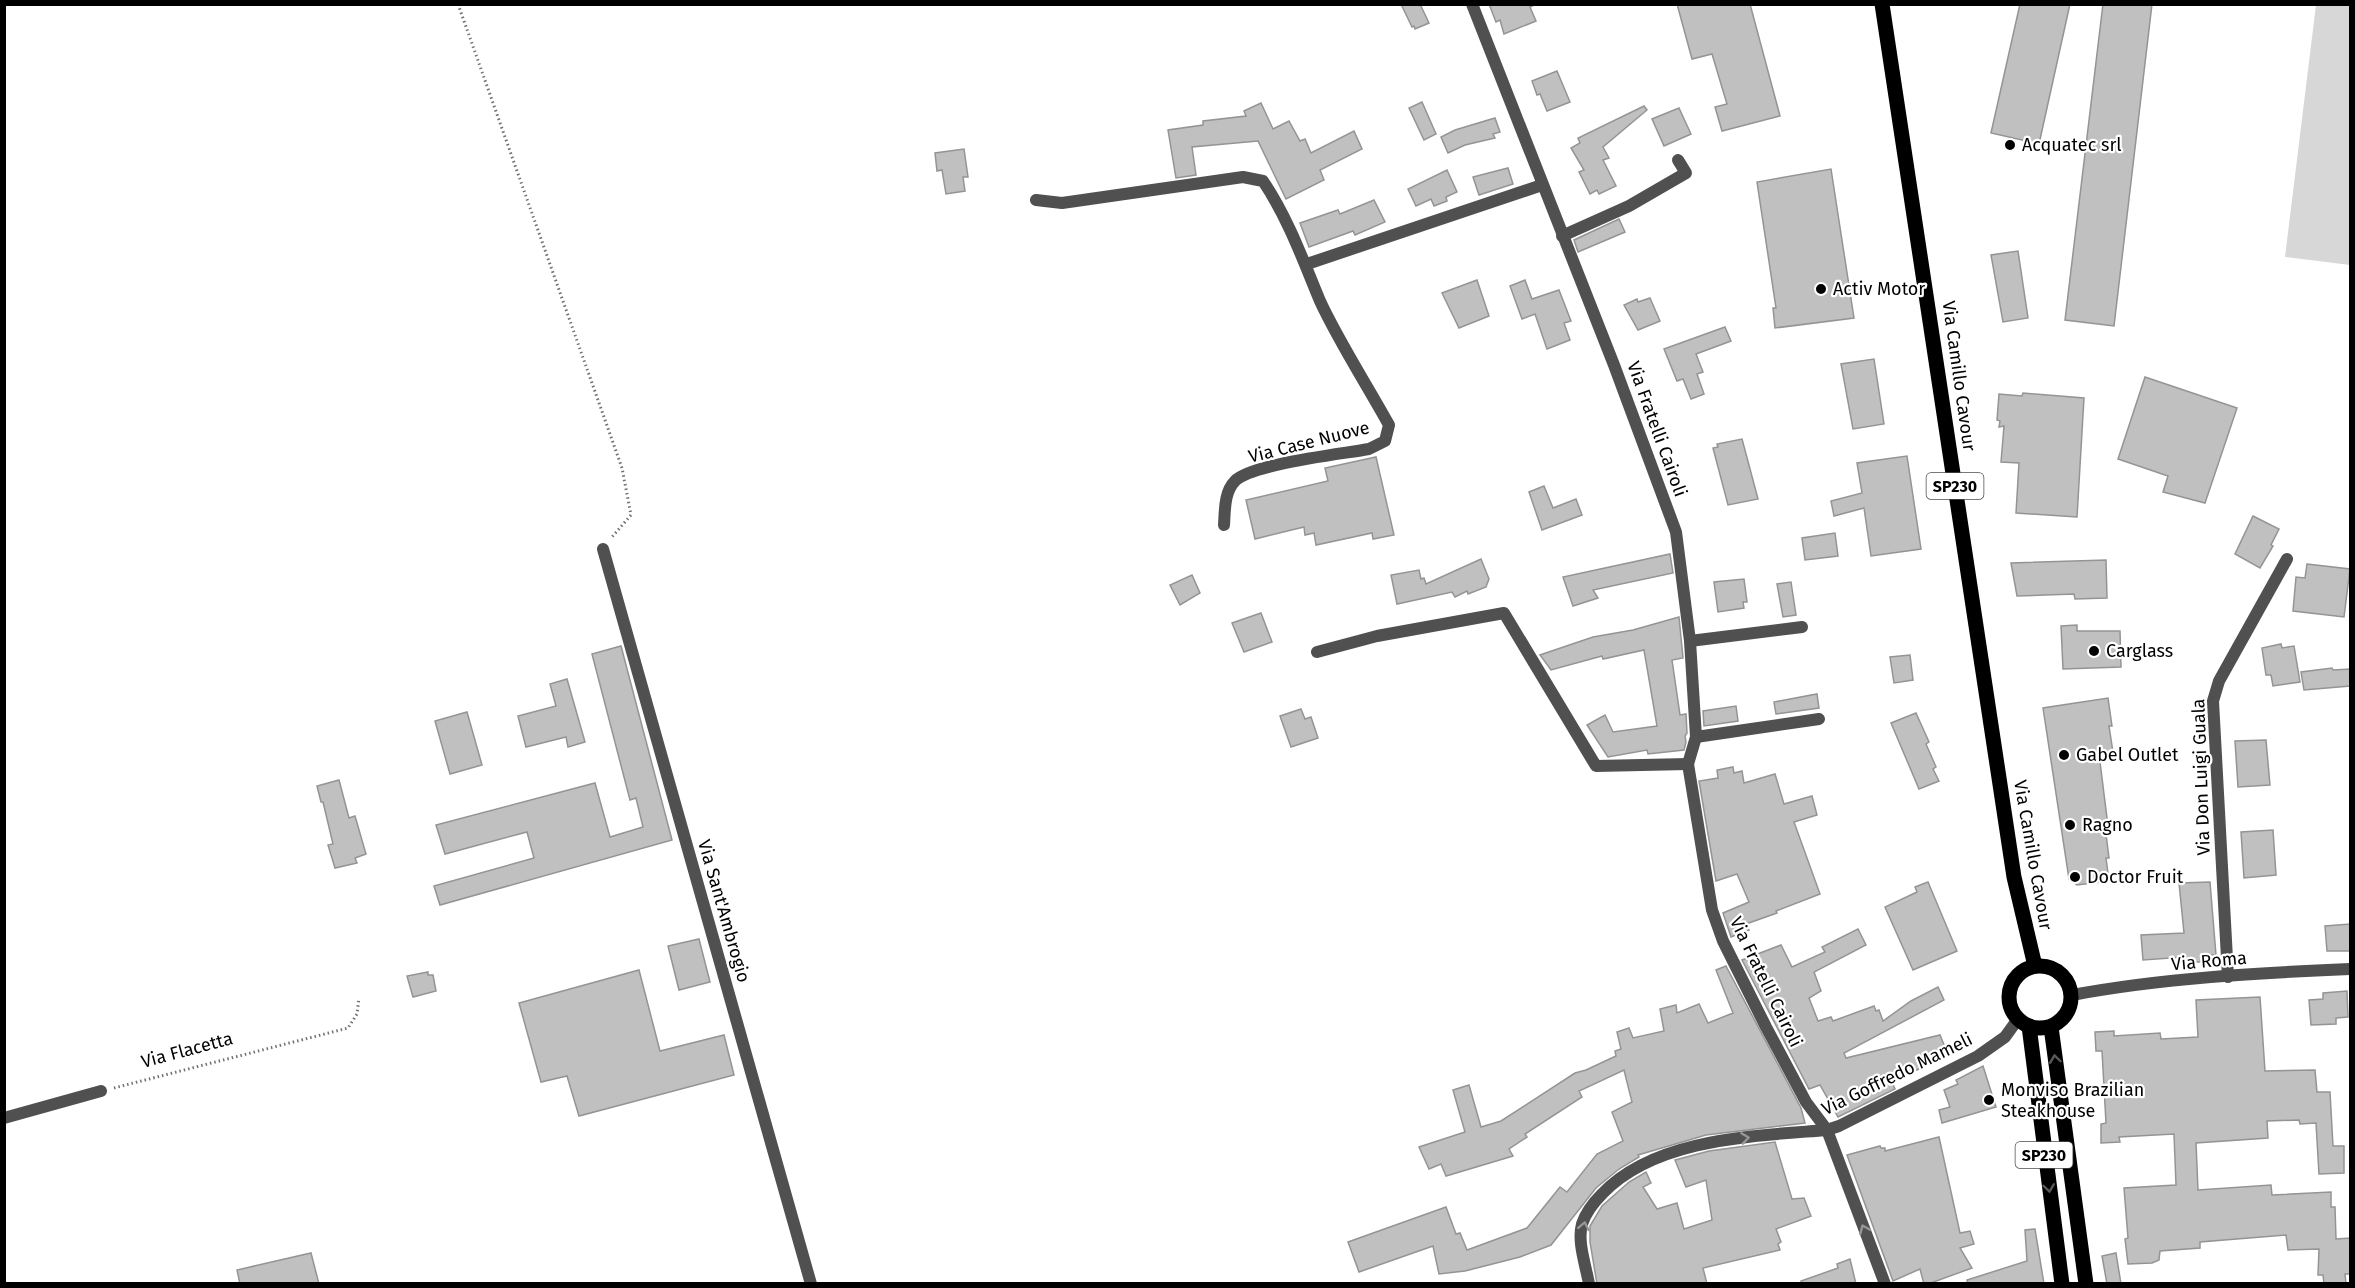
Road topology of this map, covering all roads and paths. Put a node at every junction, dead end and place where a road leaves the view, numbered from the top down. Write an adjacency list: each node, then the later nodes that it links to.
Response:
1 (458, 4): 10 (path)
2 (1472, 4): 5 (street, Via Fratelli Cairoli)
3 (1882, 4): 18 (main road, Via Camillo Cavour / SP230)
4 (1678, 160): 7 (street)
5 (1542, 184): 7 (street, Via Fratelli Cairoli); 8 (street)
6 (1036, 200): 8 (street, Via Case Nuove)
7 (1562, 236): 13 (street, Via Fratelli Cairoli)
8 (1307, 264): 9 (street, Via Case Nuove)
9 (1224, 525)
10 (603, 549): 28 (street, Via Sant'Ambrogio)
11 (2287, 559): 20 (street, Via Don Luigi Guala)
12 (1802, 627): 13 (street)
13 (1690, 641): 16 (street, Via Fratelli Cairoli)
14 (1317, 652): 17 (street)
15 (1819, 719): 16 (street)
16 (1696, 737): 17 (street, Via Fratelli Cairoli)
17 (1688, 764): 27 (street, Via Fratelli Cairoli)
18 (2035, 966): 21 (main road); 23 (main road, SP230)
19 (2350, 969): 20 (street, Via Roma)
20 (2228, 977): 21 (street, Via Roma)
21 (2072, 994): 24 (main road)
22 (359, 998): 25 (path, Via Flacetta)
23 (2023, 1022): 24 (main road); 27 (street, Via Goffredo Mameli); 31 (main road, SP230, one-way to 31)
24 (2051, 1027): 32 (main road, SP230, one-way to 24)
25 (101, 1091): 26 (street)
26 (4, 1119)
27 (1827, 1130): 29 (street, Via Goffredo Mameli, one-way to 27); 30 (street, Via Fratelli Cairoli, one-way to 27)
28 (811, 1284)
29 (1589, 1284)
30 (1885, 1284)
31 (2062, 1284)
32 (2086, 1284)

